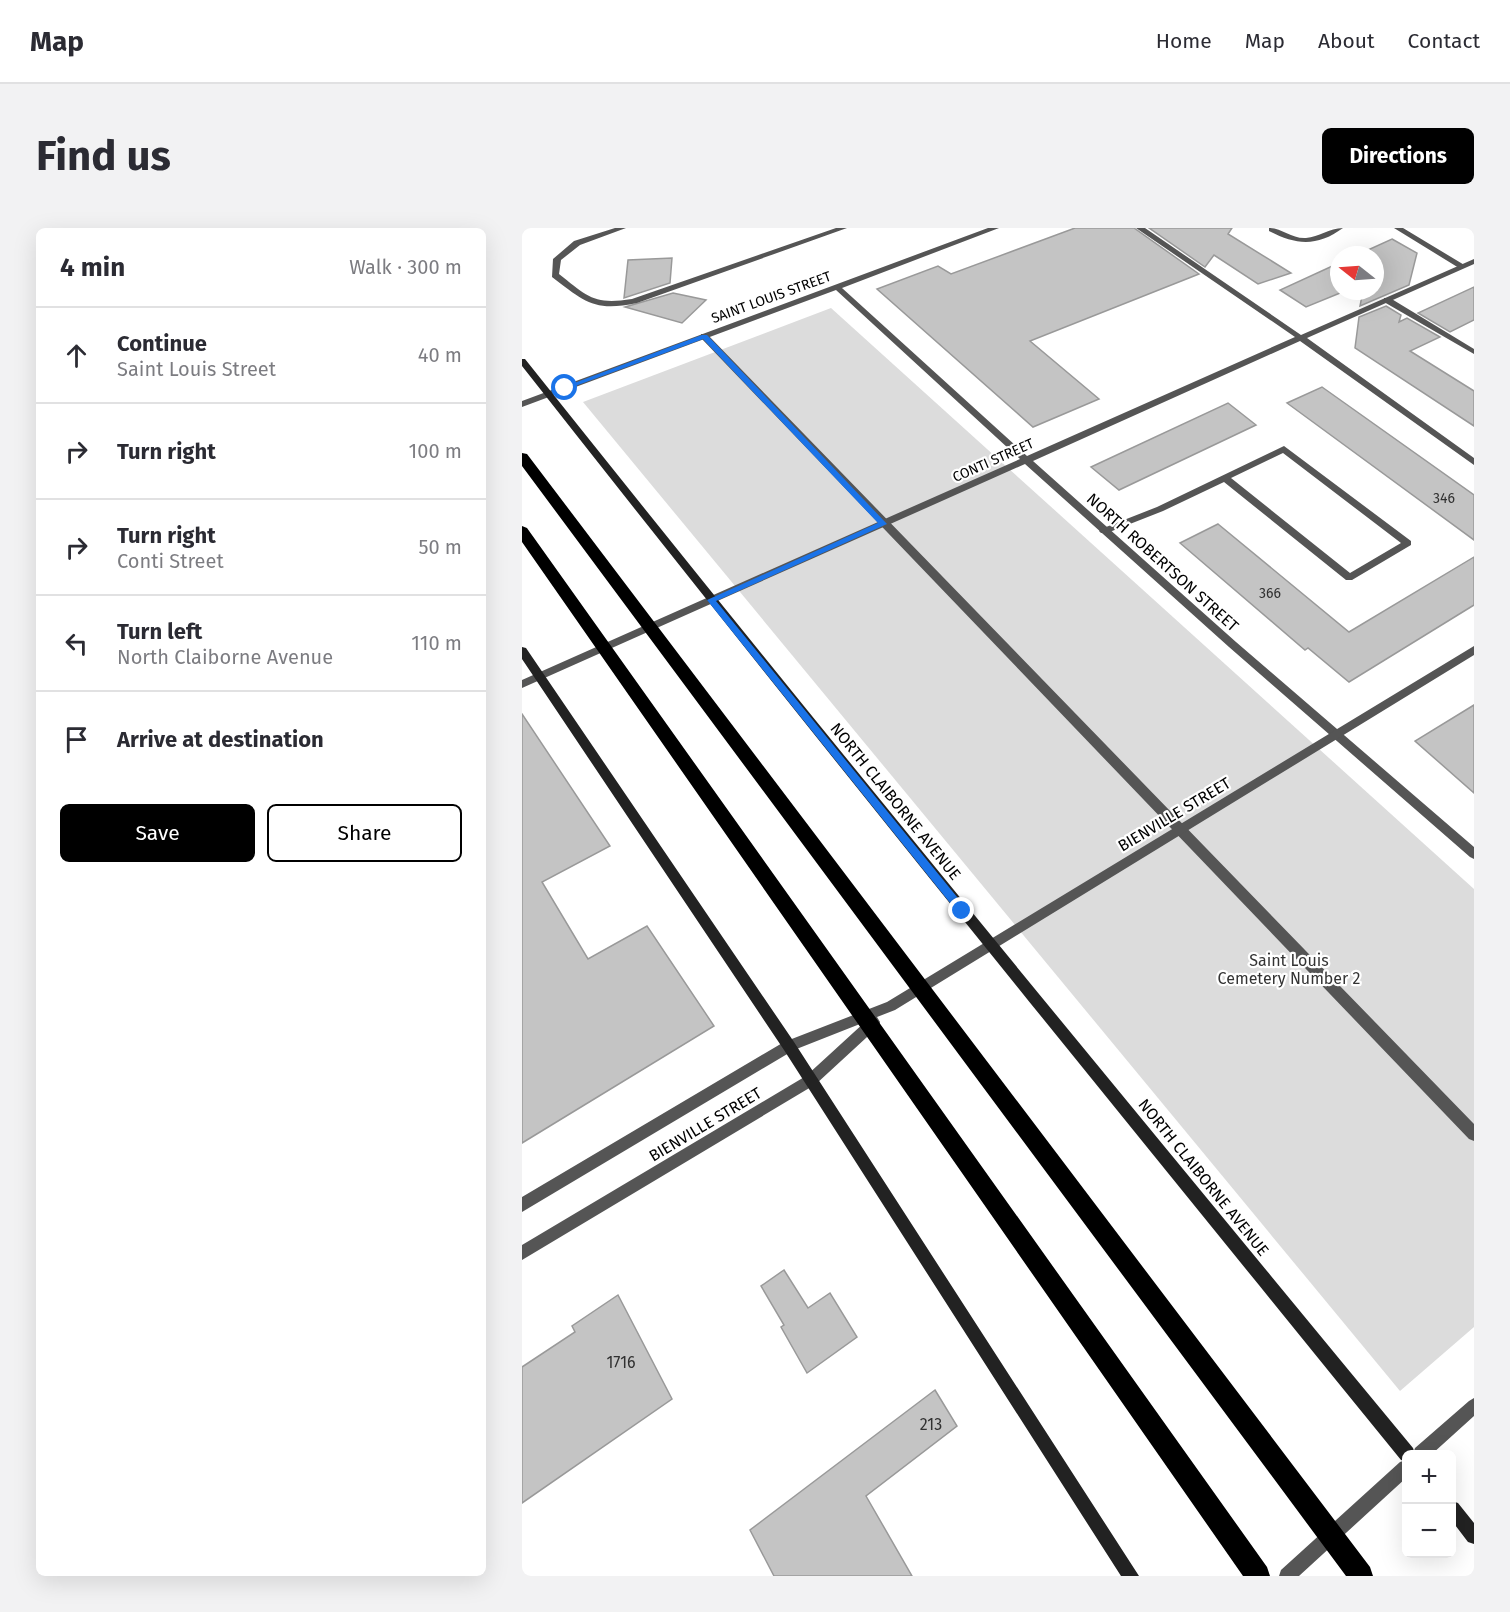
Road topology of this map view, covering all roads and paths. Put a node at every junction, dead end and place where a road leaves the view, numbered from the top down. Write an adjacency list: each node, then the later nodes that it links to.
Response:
1 (622, 228): 2 (street)
2 (843, 228)
3 (995, 228): 10 (street, SAINT LOUIS STREET)
4 (1140, 228): 13 (street)
5 (1340, 228): 7 (street)
6 (1398, 228): 9 (street)
7 (1272, 229)
8 (1474, 261): 9 (street, CONTI STREET)
9 (1462, 266): 11 (street, CONTI STREET)
10 (837, 287): 12 (street, SAINT LOUIS STREET); 19 (street, NORTH ROBERTSON STREET)
11 (1387, 300): 13 (street, CONTI STREET); 14 (street)
12 (704, 336): 16 (street, SAINT LOUIS STREET); 22 (street)
13 (1301, 338): 19 (street, CONTI STREET); 20 (street)
14 (1474, 351)
15 (522, 361): 16 (main road, NORTH CLAIBORNE AVENUE)
16 (549, 393): 17 (street, SAINT LOUIS STREET); 25 (main road, NORTH CLAIBORNE AVENUE)
17 (522, 404)
18 (522, 456): 49 (highway)
19 (1025, 460): 22 (street, CONTI STREET); 24 (street, NORTH ROBERTSON STREET)
20 (1474, 462)
21 (1225, 478): 21 (street); 24 (street)
22 (883, 524): 25 (street, CONTI STREET); 31 (street)
23 (522, 531): 47 (highway)
24 (1104, 531): 30 (street, NORTH ROBERTSON STREET)
25 (711, 600): 28 (street, CONTI STREET); 33 (main road, NORTH CLAIBORNE AVENUE)
26 (1474, 650): 30 (street, BIENVILLE STREET)
27 (522, 651): 28 (main road)
28 (538, 677): 29 (street, CONTI STREET); 35 (main road)
29 (522, 684)
30 (1334, 735): 31 (street, BIENVILLE STREET); 32 (street, NORTH ROBERTSON STREET)
31 (1179, 830): 33 (street, BIENVILLE STREET); 37 (street)
32 (1474, 854)
33 (990, 945): 34 (street, BIENVILLE STREET); 41 (main road, NORTH CLAIBORNE AVENUE)
34 (891, 1006): 35 (street, BIENVILLE STREET); 36 (street, BIENVILLE STREET)
35 (789, 1046): 36 (main road); 38 (street, BIENVILLE STREET)
36 (811, 1080): 39 (street, BIENVILLE STREET); 46 (main road)
37 (1474, 1134)
38 (522, 1205)
39 (522, 1253)
40 (1474, 1406): 42 (street)
41 (1403, 1450)
42 (1426, 1450)
43 (1402, 1472): 48 (street)
44 (1456, 1514): 45 (main road)
45 (1474, 1536)
46 (1131, 1576)
47 (1258, 1576)
48 (1287, 1576)
49 (1361, 1576)

